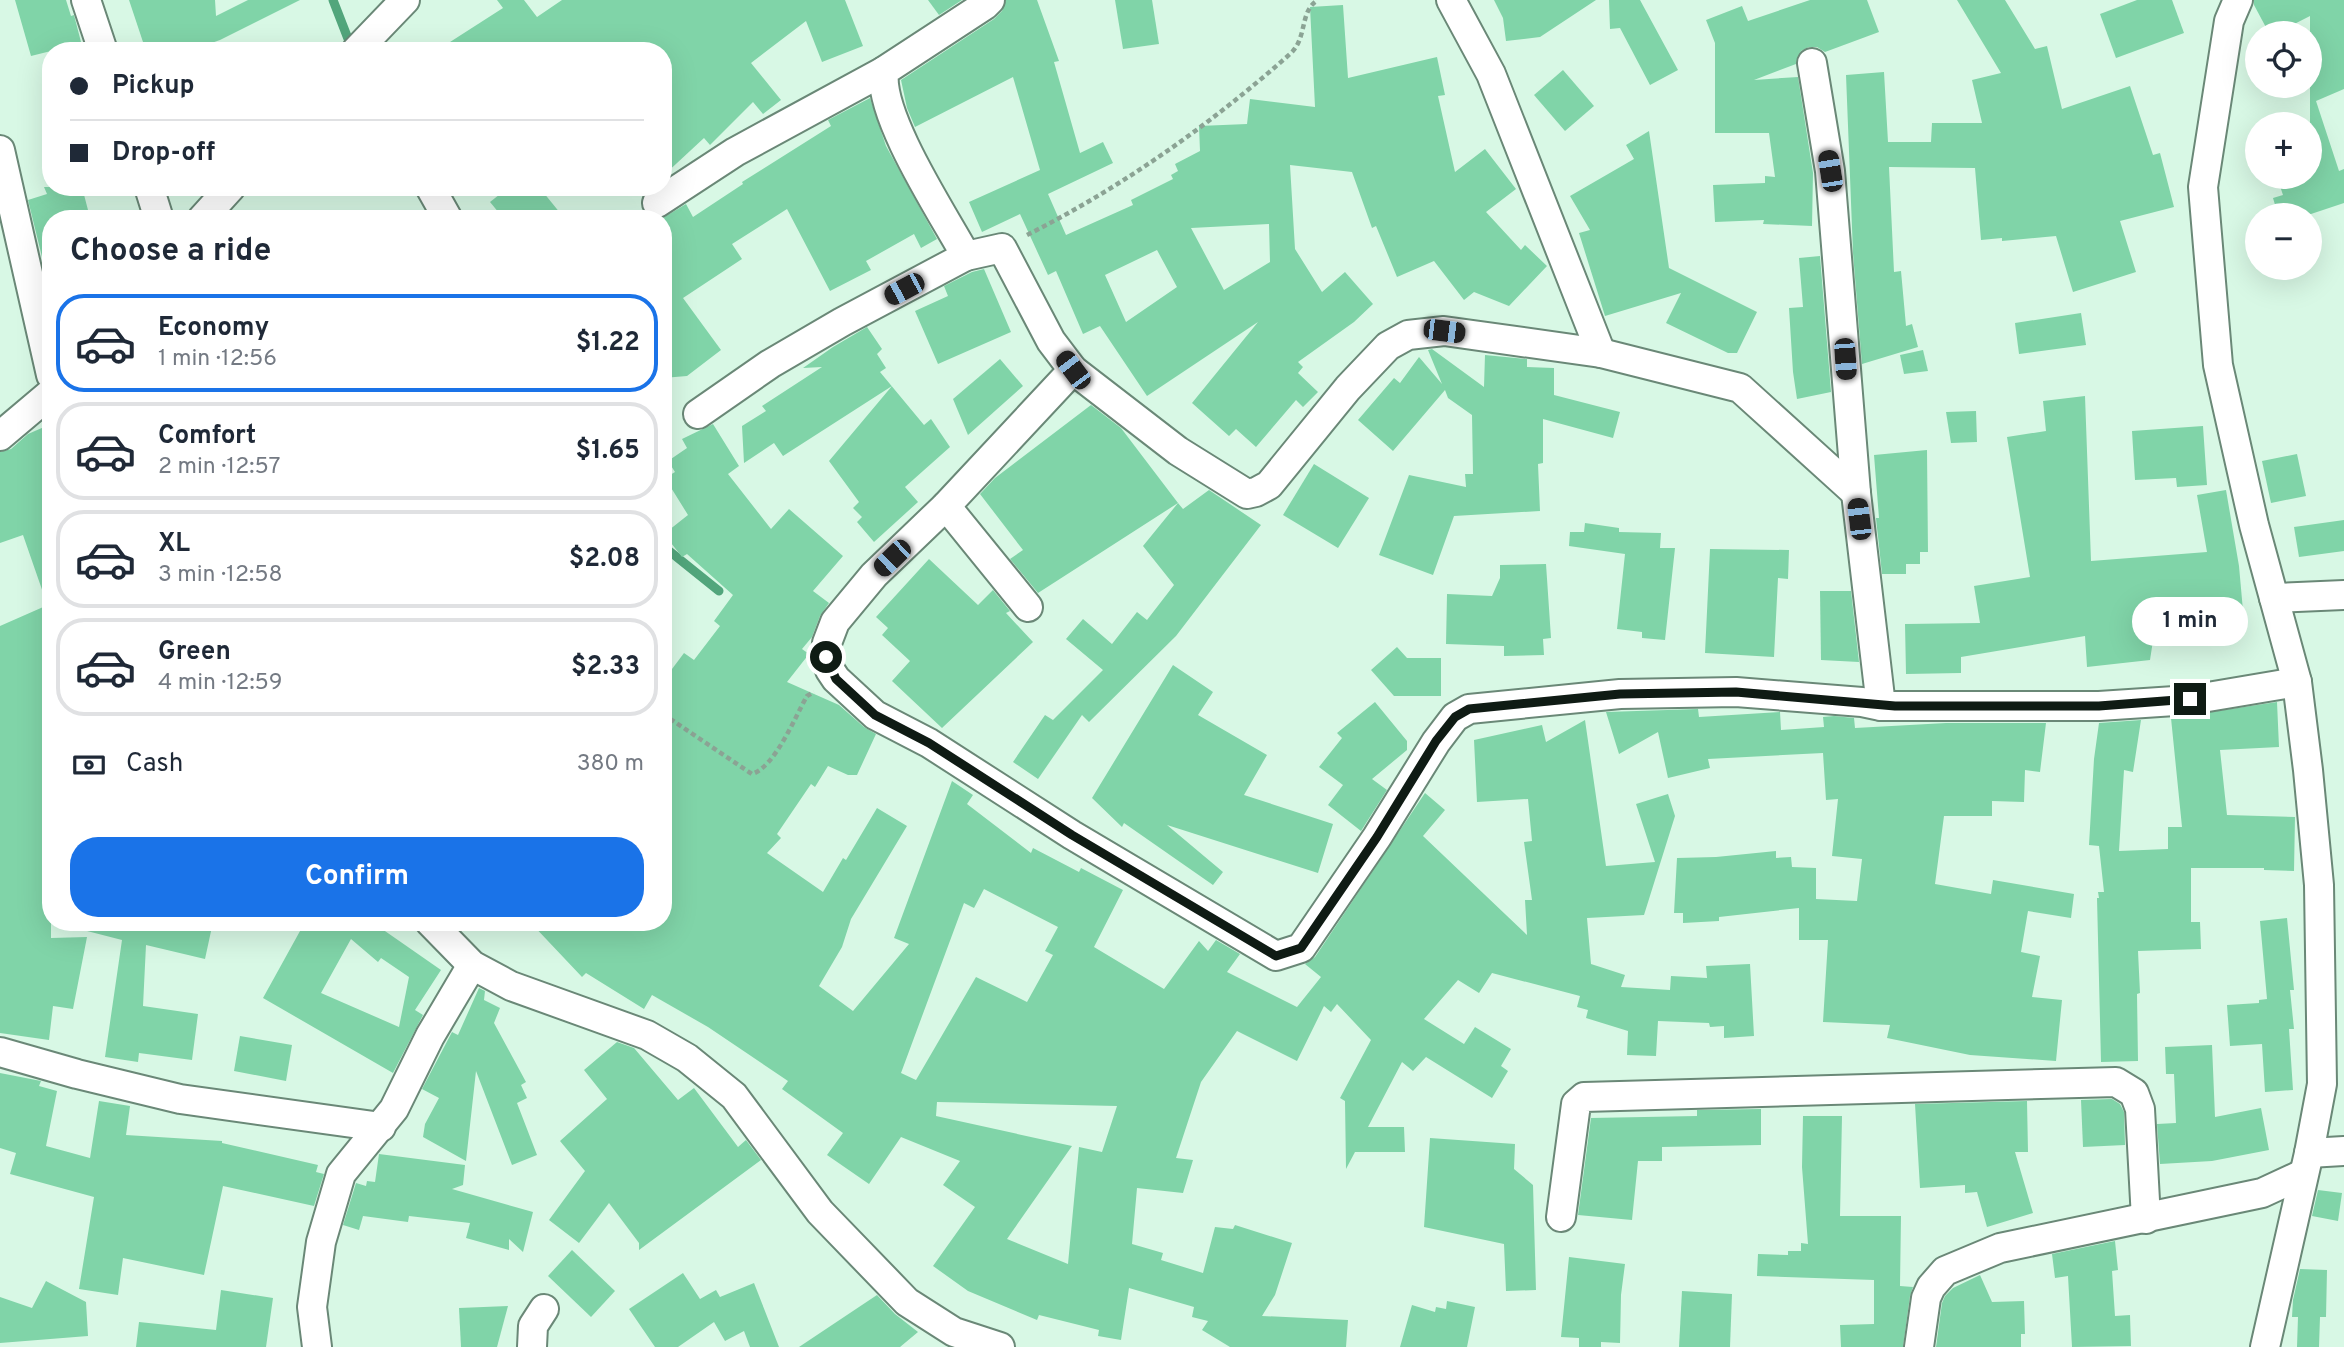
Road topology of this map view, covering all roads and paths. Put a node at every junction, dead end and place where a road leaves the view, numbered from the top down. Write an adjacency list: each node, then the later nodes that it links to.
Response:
1 (86, 0): 7 (street)
2 (405, 0): 8 (street)
3 (990, 0): 10 (street)
4 (1318, 0): 17 (path)
5 (1451, 0): 20 (street)
6 (2238, 0): 28 (street)
7 (100, 42)
8 (366, 42)
9 (1812, 63): 25 (street)
10 (884, 71): 12 (street); 18 (street)
11 (0, 150): 19 (street)
12 (672, 193)
13 (223, 196): 16 (street)
14 (668, 196): 15 (street)
15 (657, 203)
16 (210, 210)
17 (1002, 248): 18 (street); 21 (street)
18 (967, 256): 23 (street)
19 (42, 335)
20 (1601, 353): 21 (street); 25 (street)
21 (1073, 370): 26 (street)
22 (42, 401): 24 (street)
23 (698, 414)
24 (0, 436)
25 (1856, 493): 32 (street)
26 (946, 506): 29 (street); 30 (street)
27 (2344, 595): 28 (street)
28 (2274, 598): 31 (street)
29 (1027, 607)
30 (836, 679): 32 (street); 33 (path)
31 (2297, 682): 32 (street); 39 (street)
32 (1881, 706)
33 (672, 720)
34 (439, 931): 35 (street)
35 (472, 965): 37 (street); 45 (street)
36 (0, 1052): 37 (street)
37 (381, 1127): 43 (street)
38 (2344, 1151): 39 (street)
39 (2306, 1163): 41 (street); 47 (street)
40 (1561, 1217): 41 (street)
41 (2146, 1219): 46 (street)
42 (544, 1309): 44 (street)
43 (317, 1347)
44 (532, 1347)
45 (999, 1347)
46 (1920, 1347)
47 (2265, 1347)

